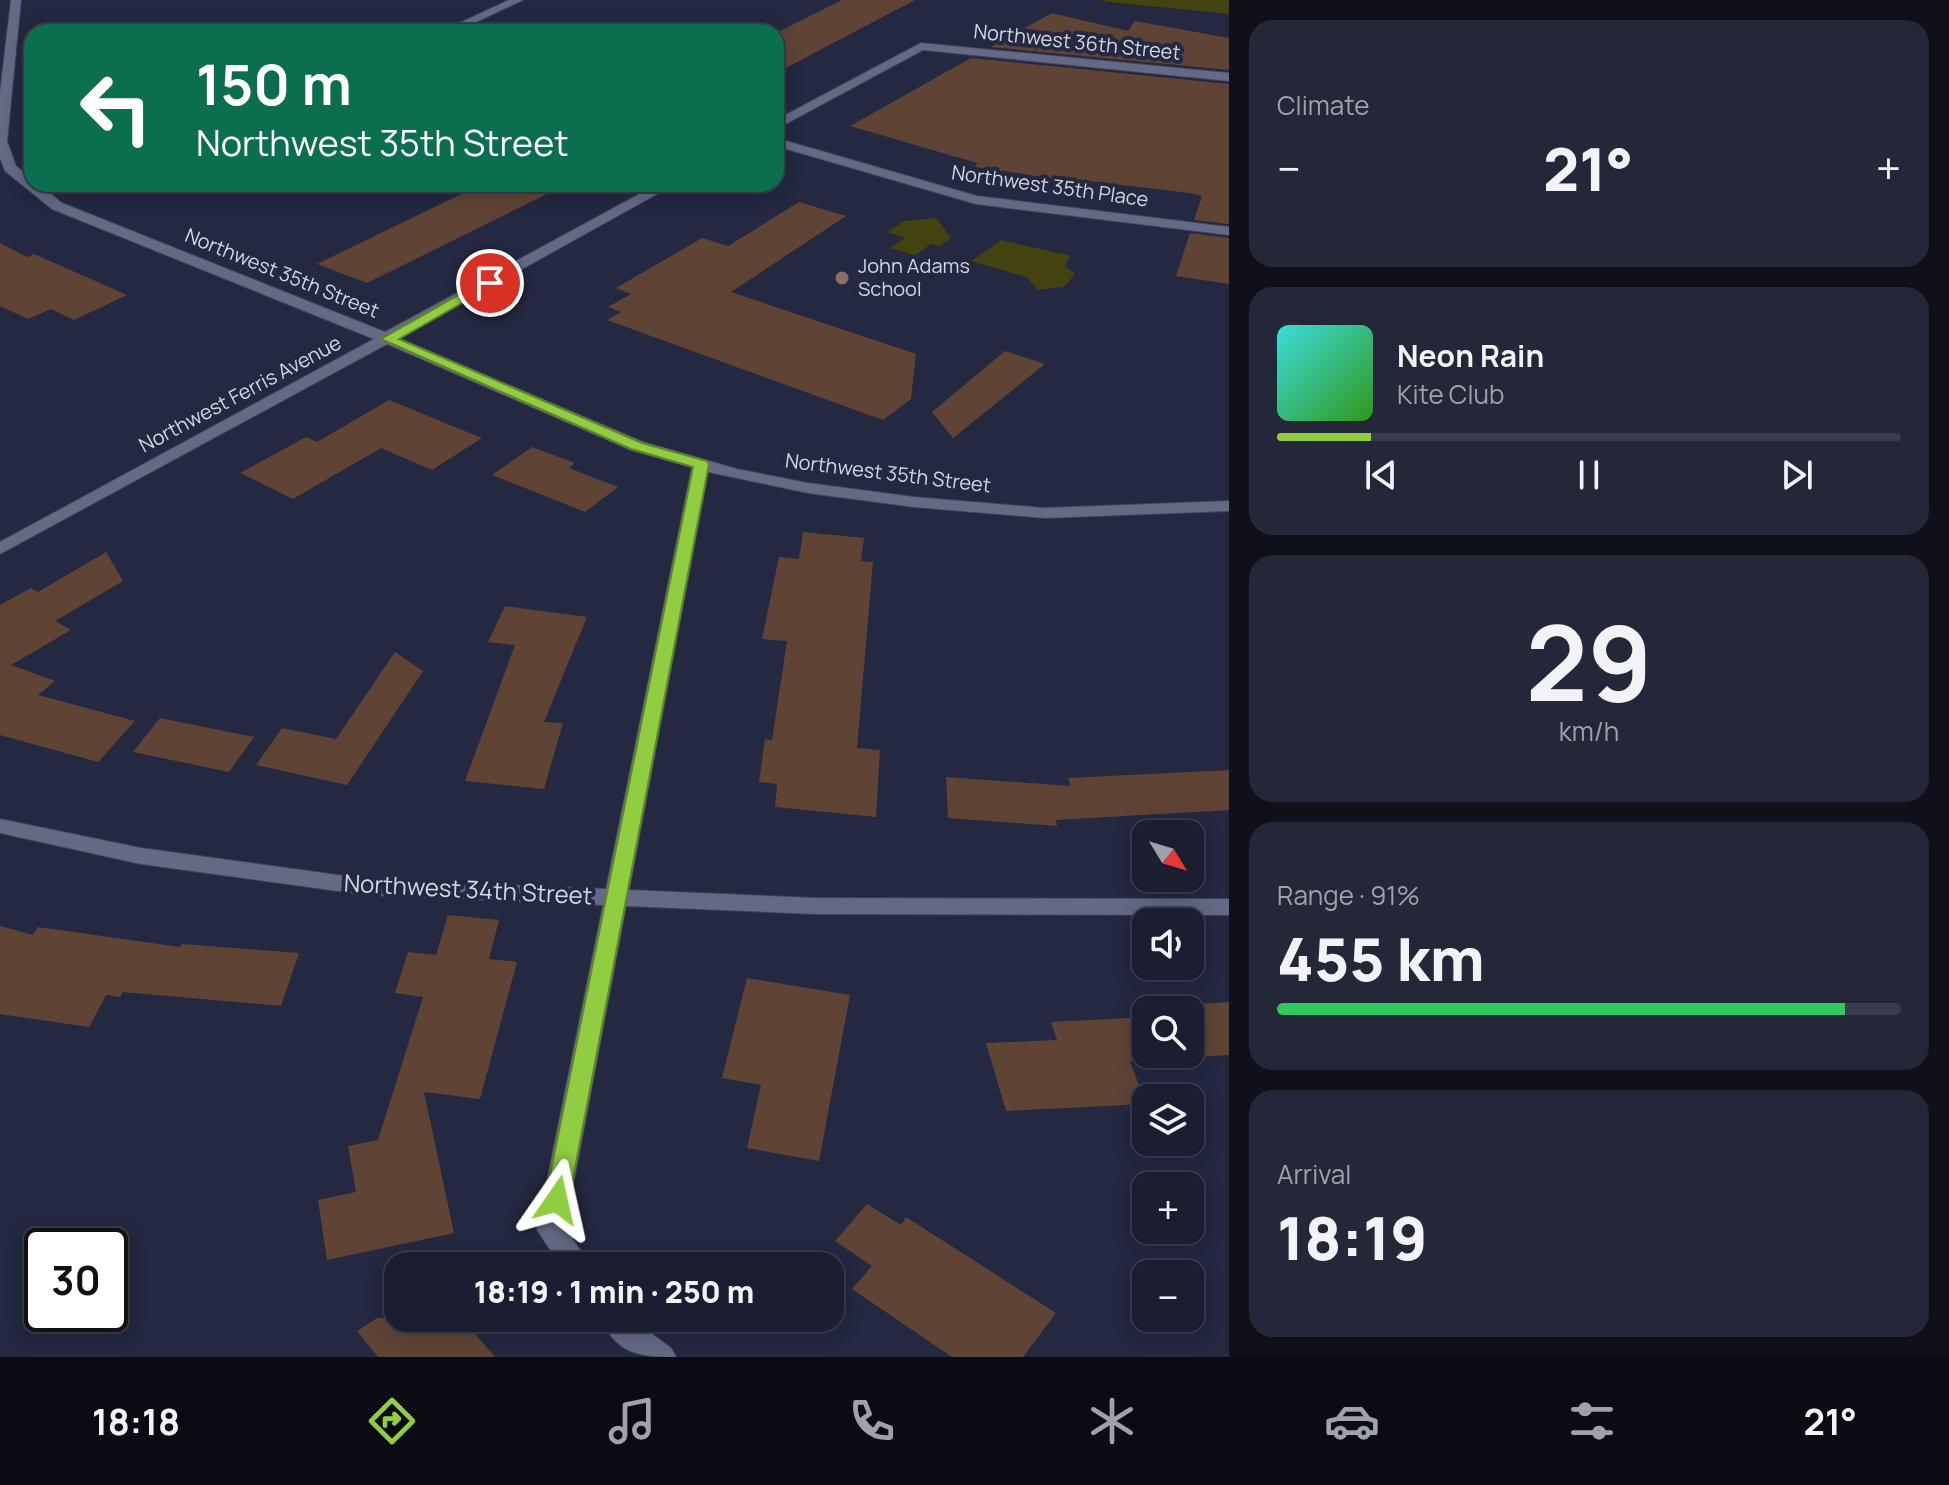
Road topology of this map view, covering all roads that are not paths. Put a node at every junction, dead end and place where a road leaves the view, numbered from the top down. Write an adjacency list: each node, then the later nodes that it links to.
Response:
1 (16, 0): 7 (street, Northwest 35th Street)
2 (518, 0): 3 (street)
3 (464, 24)
4 (1229, 77): 5 (street, Northwest 36th Street)
5 (784, 121)
6 (784, 144): 10 (street, Northwest 35th Place)
7 (24, 180)
8 (38, 192): 11 (street, Northwest 35th Street)
9 (654, 192): 11 (street, Northwest Ferris Avenue)
10 (1229, 231)
11 (388, 339): 12 (street, Northwest 35th Street); 14 (street, Northwest Ferris Avenue)
12 (701, 464): 13 (street, Northwest 35th Street); 16 (street)
13 (1229, 506)
14 (0, 549)
15 (0, 826): 16 (street, Northwest 34th Street)
16 (617, 898): 17 (street, Northwest 34th Street); 18 (street)
17 (1229, 907)
18 (567, 1252)
19 (627, 1332): 20 (street)
20 (661, 1357)

